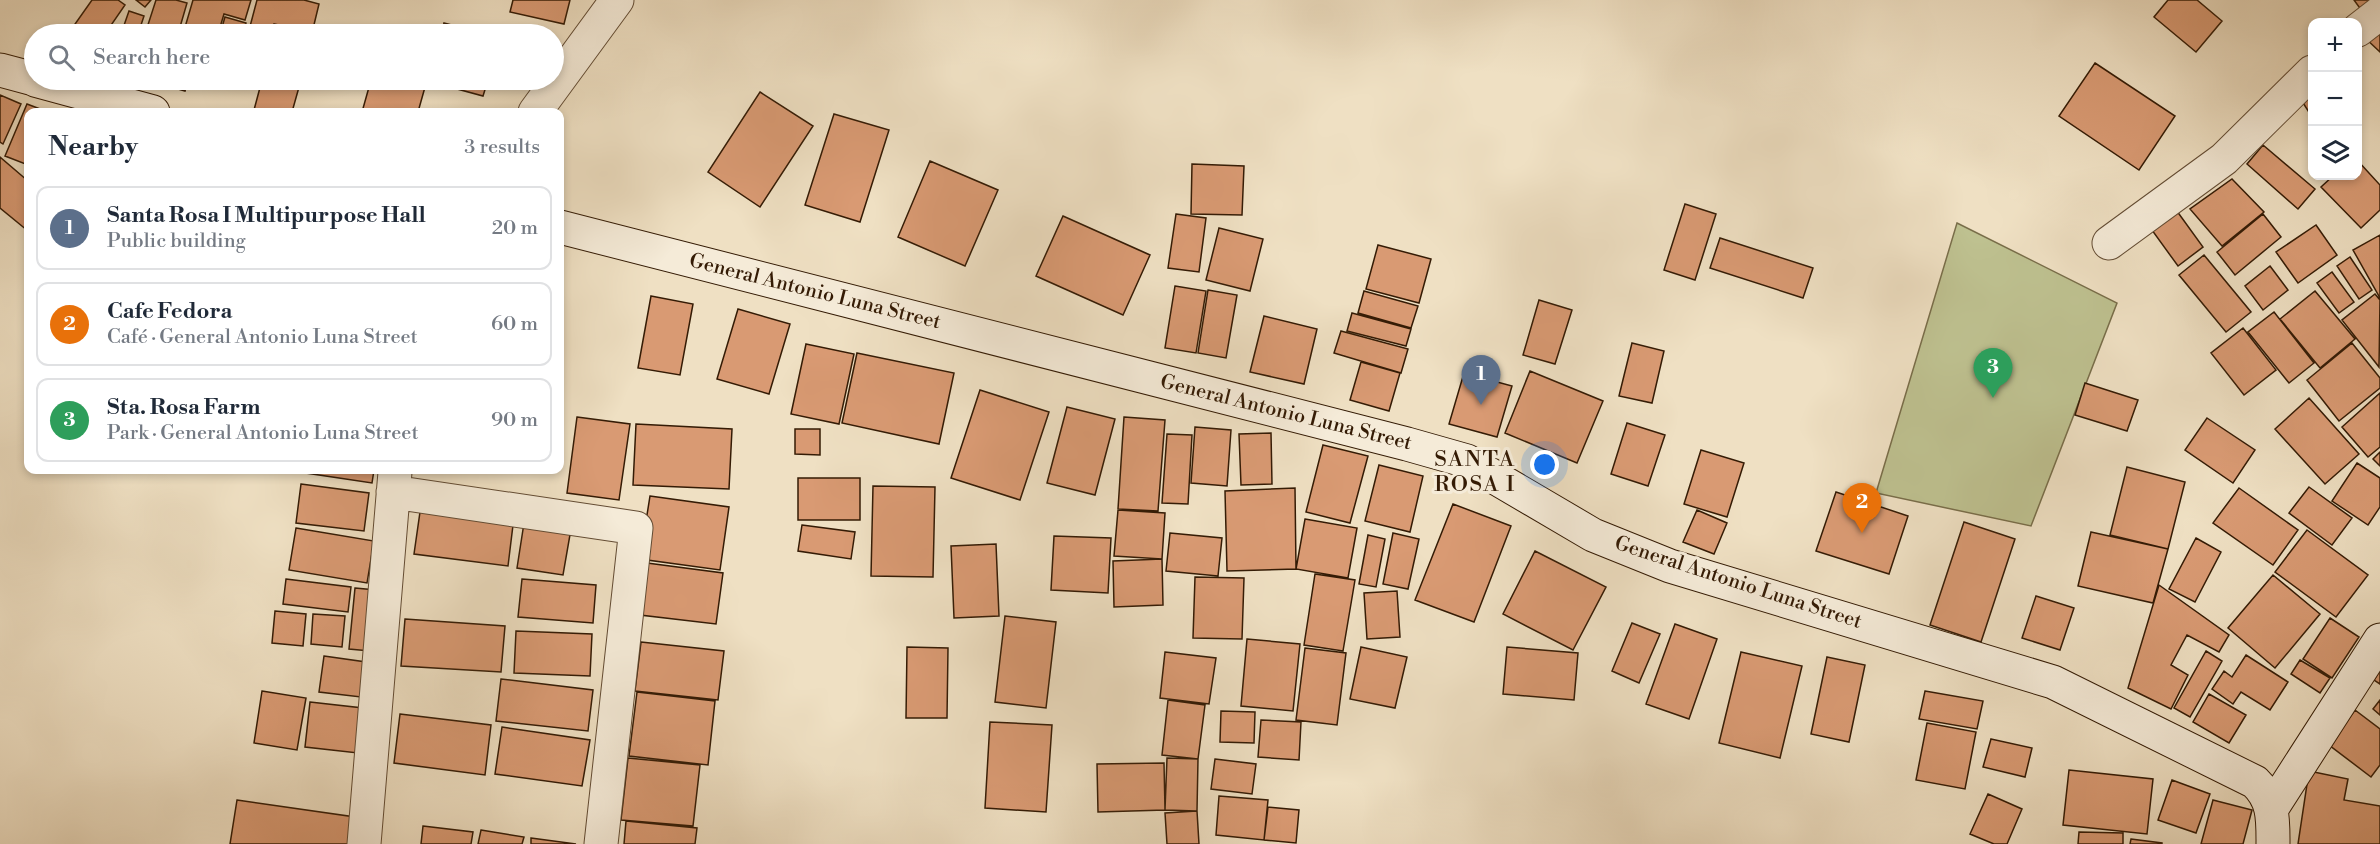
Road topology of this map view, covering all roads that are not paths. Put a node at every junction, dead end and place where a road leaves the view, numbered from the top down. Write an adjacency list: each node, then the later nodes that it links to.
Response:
1 (617, 0): 5 (main road)
2 (2380, 13): 3 (main road)
3 (2362, 27)
4 (0, 70): 6 (main road)
5 (564, 72)
6 (24, 76)
7 (2308, 77): 13 (main road)
8 (74, 90): 10 (main road)
9 (551, 90): 11 (main road)
10 (139, 108)
11 (538, 108)
12 (564, 228): 16 (main road, General Antonio Luna Street)
13 (2109, 243)
14 (394, 481): 17 (main road); 18 (main road)
15 (2380, 640): 16 (main road)
16 (2272, 808): 19 (main road)
17 (364, 844)
18 (601, 844)
19 (2273, 844)

